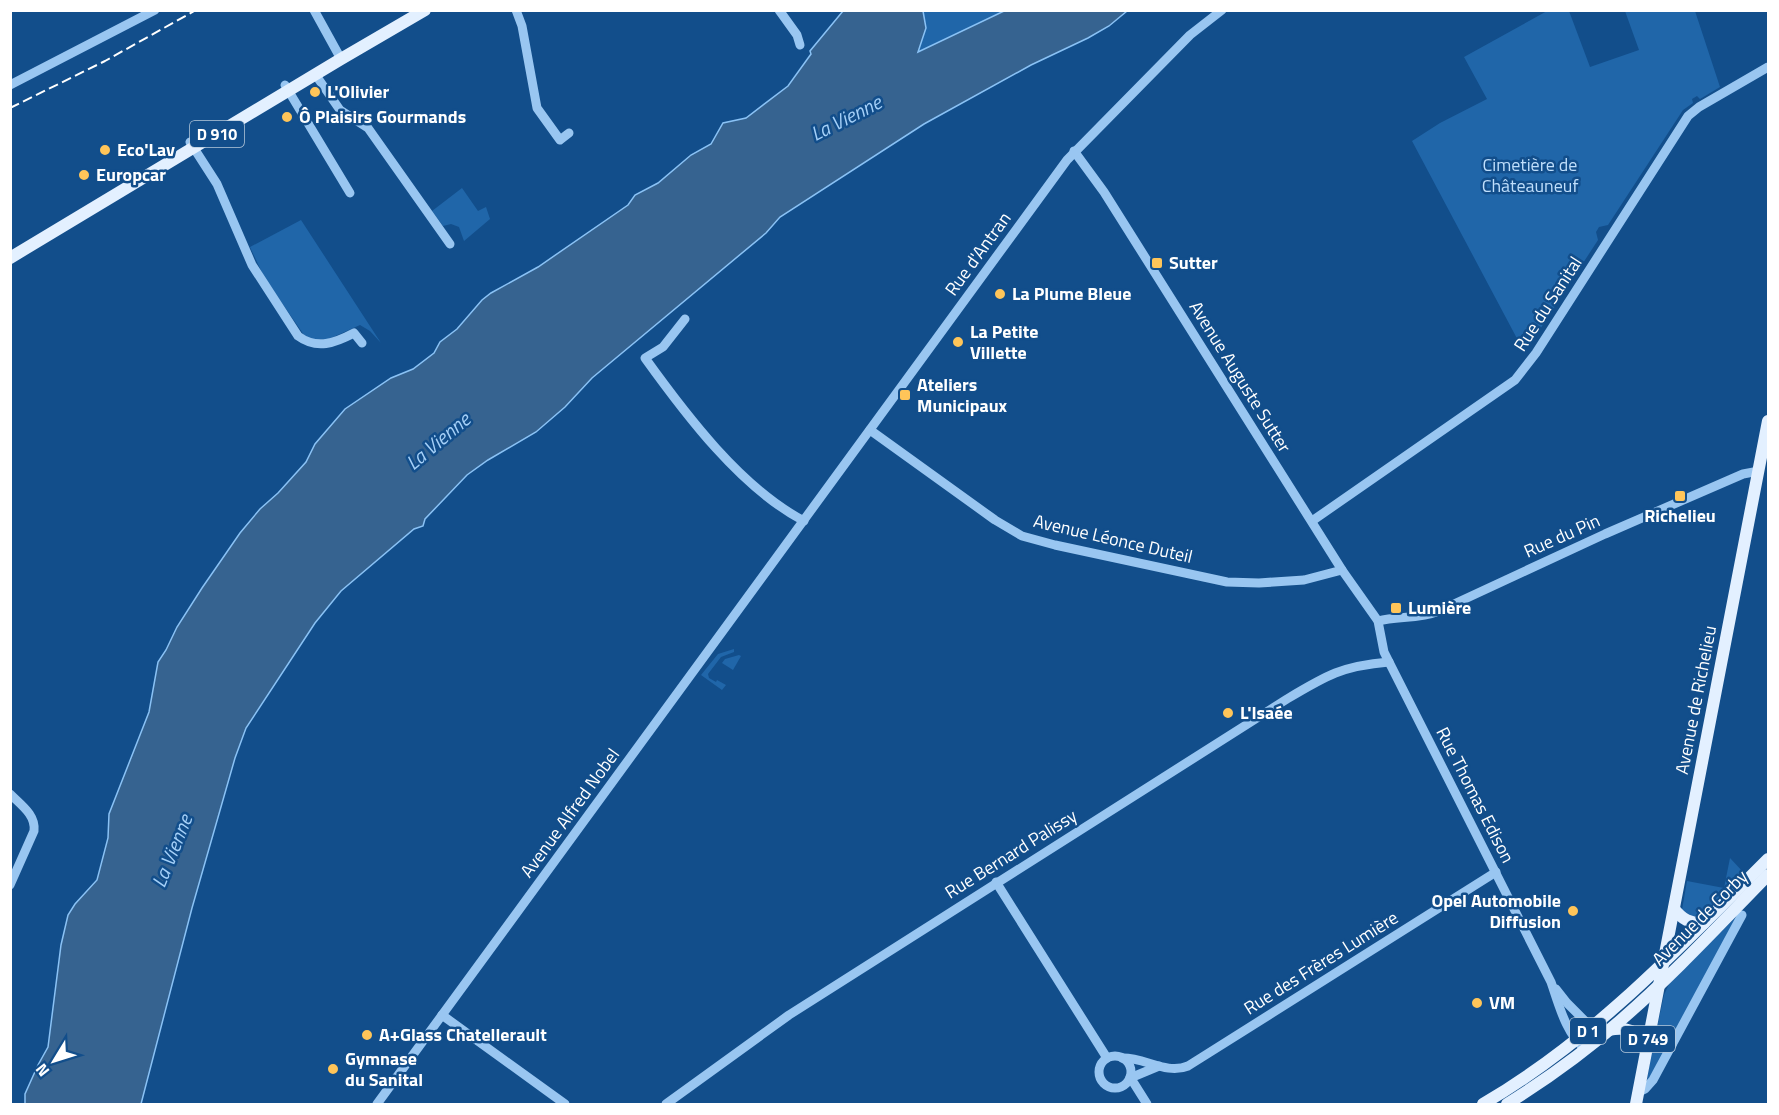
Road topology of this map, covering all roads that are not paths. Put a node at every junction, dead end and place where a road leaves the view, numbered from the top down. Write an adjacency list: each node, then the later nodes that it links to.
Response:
1 (155, 10): 12 (street)
2 (314, 10): 9 (street)
3 (408, 10): 9 (main road, D 910)
4 (425, 10): 9 (main road, D 910)
5 (516, 10): 14 (street)
6 (779, 10): 8 (street)
7 (1222, 10): 16 (street, Rue d'Antran)
8 (800, 45)
9 (339, 56): 11 (main road, D 910); 13 (main road, D 910)
10 (1768, 67): 28 (street, Rue du Sanital)
11 (315, 74): 13 (main road, D 910); 18 (street)
12 (10, 85)
13 (286, 88): 15 (main road, D 910); 17 (street)
14 (568, 133)
15 (192, 145): 19 (main road, D 910); 20 (main road, D 910); 22 (street)
16 (1074, 151): 24 (street, Rue d'Antran); 28 (street, Avenue Auguste Sutter)
17 (350, 192)
18 (450, 244)
19 (10, 250)
20 (10, 258)
21 (685, 319): 27 (street)
22 (362, 343)
23 (1768, 421): 25 (main road, Avenue de Richelieu)
24 (870, 430): 27 (street, Rue d'Antran); 30 (street, Avenue Léonce Duteil)
25 (1765, 457): 26 (main road, Avenue de Richelieu)
26 (1759, 471): 31 (street, Rue du Pin); 39 (main road, Avenue de Richelieu)
27 (804, 521): 29 (street, Rue d'Antran)
28 (1312, 521): 30 (street, Avenue Auguste Sutter)
29 (789, 541): 45 (street, Avenue Alfred Nobel)
30 (1342, 570): 31 (street, Avenue Auguste Sutter)
31 (1378, 621): 32 (street, Rue Thomas Edison)
32 (1389, 662): 35 (street, Rue Thomas Edison); 37 (street, Rue Bernard Palissy)
33 (10, 794): 38 (street)
34 (1768, 859): 41 (main road, Avenue de Corby / D 1)
35 (1496, 872): 43 (street, Rue Thomas Edison); 54 (street, Rue des Frères Lumière)
36 (1768, 875): 44 (main road, Avenue de Corby / D 1)
37 (996, 882): 52 (street); 59 (street, Rue Bernard Palissy)
38 (10, 885)
39 (1674, 909): 41 (main road); 42 (main road, Avenue de Richelieu / D 749)
40 (1742, 915): 51 (street)
41 (1704, 923): 42 (main road, Avenue de Corby / D 1)
42 (1662, 965): 44 (main road, Avenue de Richelieu / D 749); 46 (main road, D 1)
43 (1551, 982): 46 (street, Rue Thomas Edison); 50 (street, Rue Thomas Edison)
44 (1658, 986): 47 (main road, D 1); 49 (main road, D 749)
45 (442, 1016): 57 (street, Avenue Alfred Nobel); 58 (street)
46 (1592, 1028): 48 (street, Rue Thomas Edison); 50 (main road, D 1)
47 (1608, 1030): 48 (main road, D 1); 49 (main road)
48 (1596, 1041): 50 (main road, D 1)
49 (1648, 1042): 51 (street); 56 (main road, D 749)
50 (1580, 1045): 61 (main road, D 1); 62 (main road, D 1)
51 (1672, 1045): 56 (street)
52 (1107, 1058): 53 (street); 55 (street)
53 (1122, 1058): 54 (street, Rue des Frères Lumière); 55 (street)
54 (1159, 1066): 55 (street, Rue des Frères Lumière)
55 (1130, 1077): 60 (street)
56 (1638, 1098)
57 (377, 1104)
58 (565, 1104)
59 (666, 1104)
60 (1147, 1104)
61 (1483, 1104)
62 (1508, 1104)

